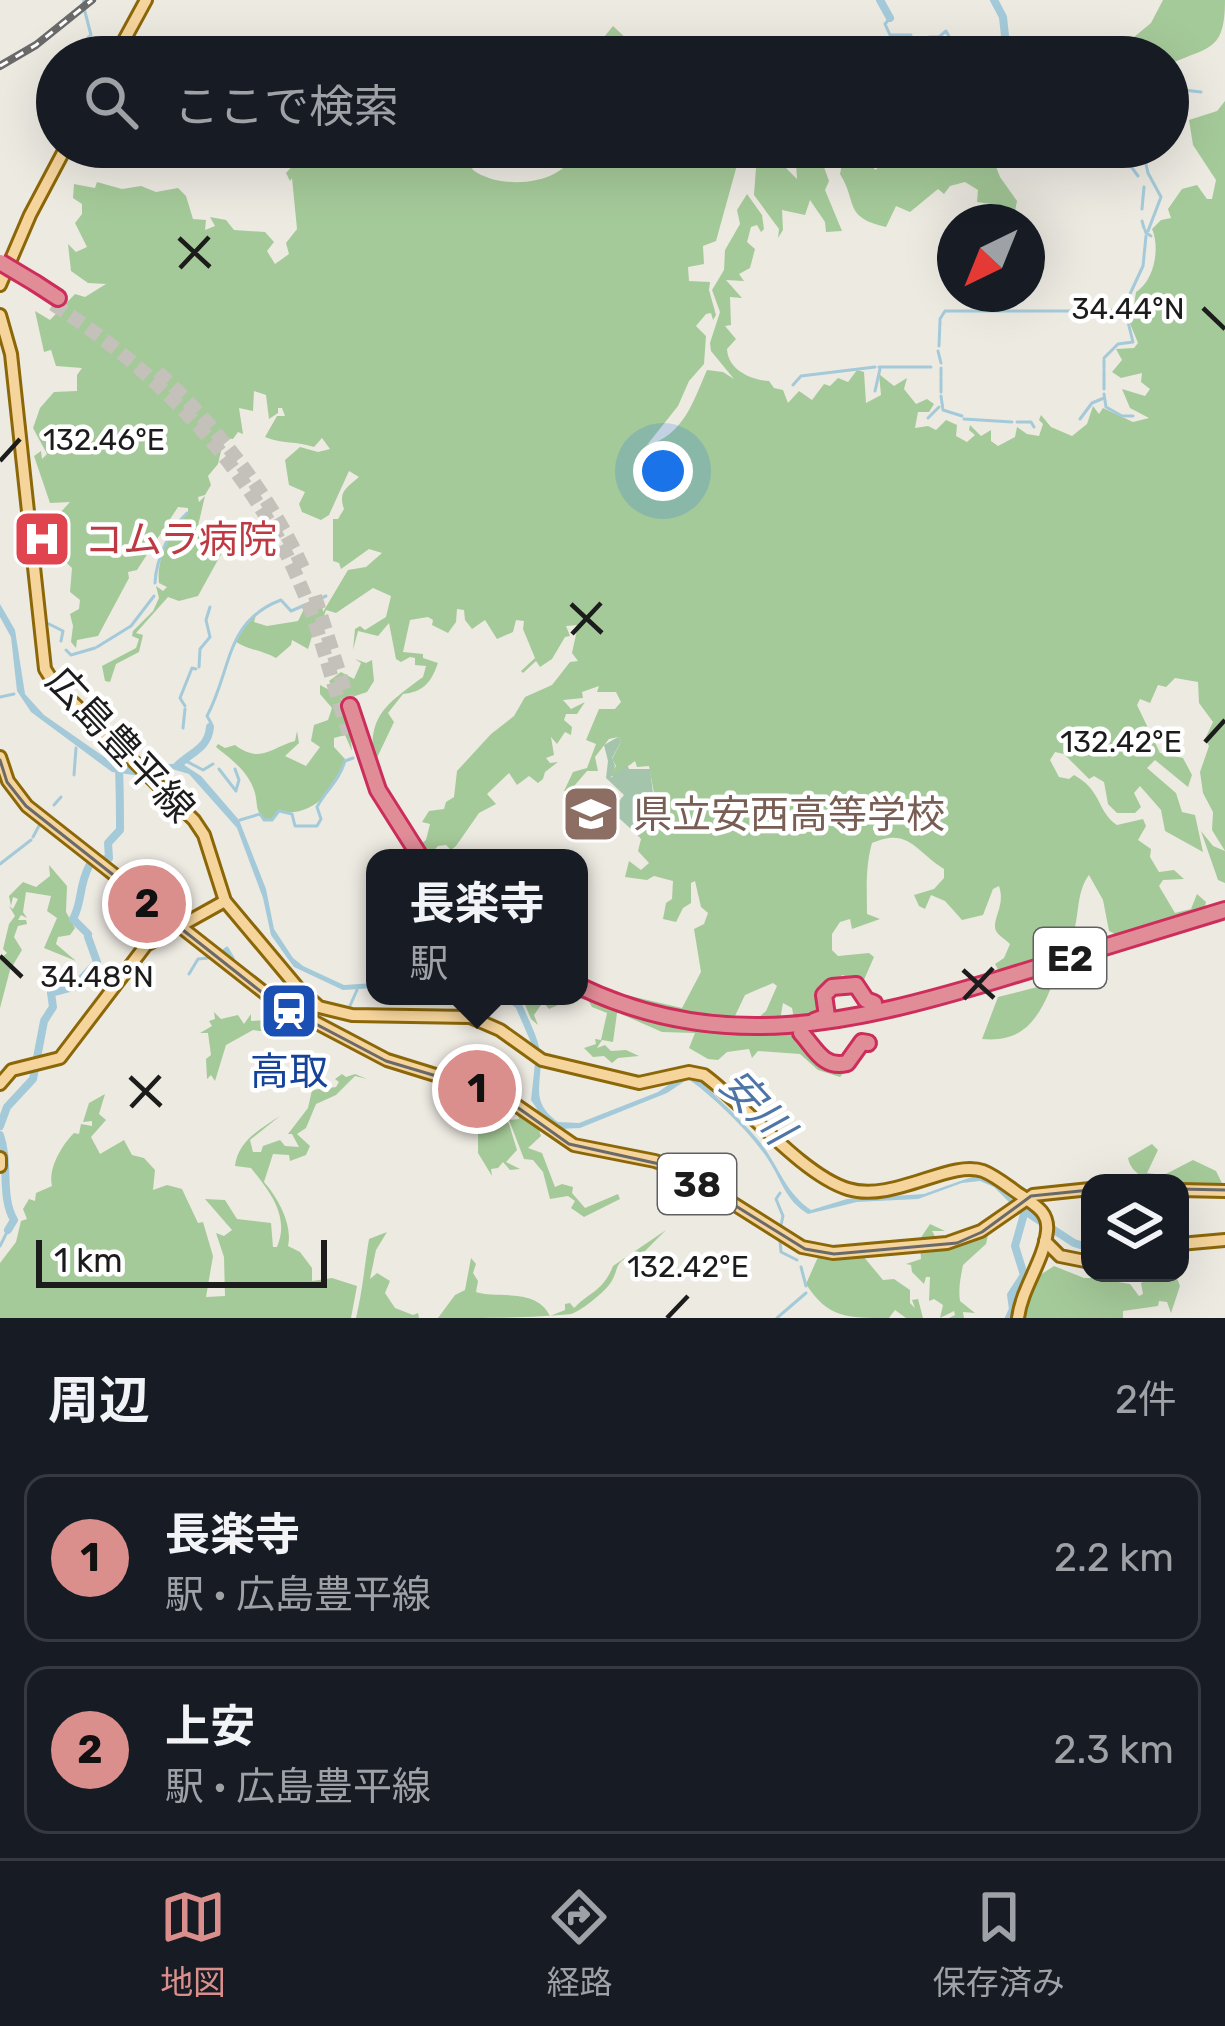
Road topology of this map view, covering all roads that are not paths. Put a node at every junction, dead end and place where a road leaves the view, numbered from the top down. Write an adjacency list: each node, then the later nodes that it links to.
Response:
1 (146, 0): 2 (main road)
2 (126, 36)
3 (55, 168): 5 (main road)
4 (0, 266): 6 (highway, bridge)
5 (0, 284)
6 (55, 301)
7 (0, 315): 14 (main road, 広島豊平線 / 38)
8 (350, 706): 13 (highway)
9 (349, 734): 12 (highway)
10 (0, 757): 16 (main road, 38)
11 (0, 771): 16 (main road, 38)
12 (412, 849)
13 (413, 849)
14 (225, 901): 16 (main road); 29 (main road, 広島豊平線 / 38)
15 (1221, 912): 18 (highway, E2); 19 (highway, E2)
16 (174, 926): 25 (main road); 29 (main road, 38)
17 (588, 992): 23 (highway, E2)
18 (959, 997): 22 (highway); 23 (highway, E2)
19 (930, 1000): 21 (highway); 23 (highway, E2)
20 (829, 1002): 23 (highway)
21 (866, 1012)
22 (854, 1028)
23 (749, 1029): 24 (highway)
24 (806, 1033): 24 (highway)
25 (0, 1084)
26 (1189, 1188): 27 (main road)
27 (1225, 1190)
28 (1081, 1192): 29 (main road)
29 (1019, 1204): 30 (main road, 広島豊平線 / 38)
30 (1046, 1230): 31 (main road); 32 (main road)
31 (1081, 1260)
32 (1018, 1318)

